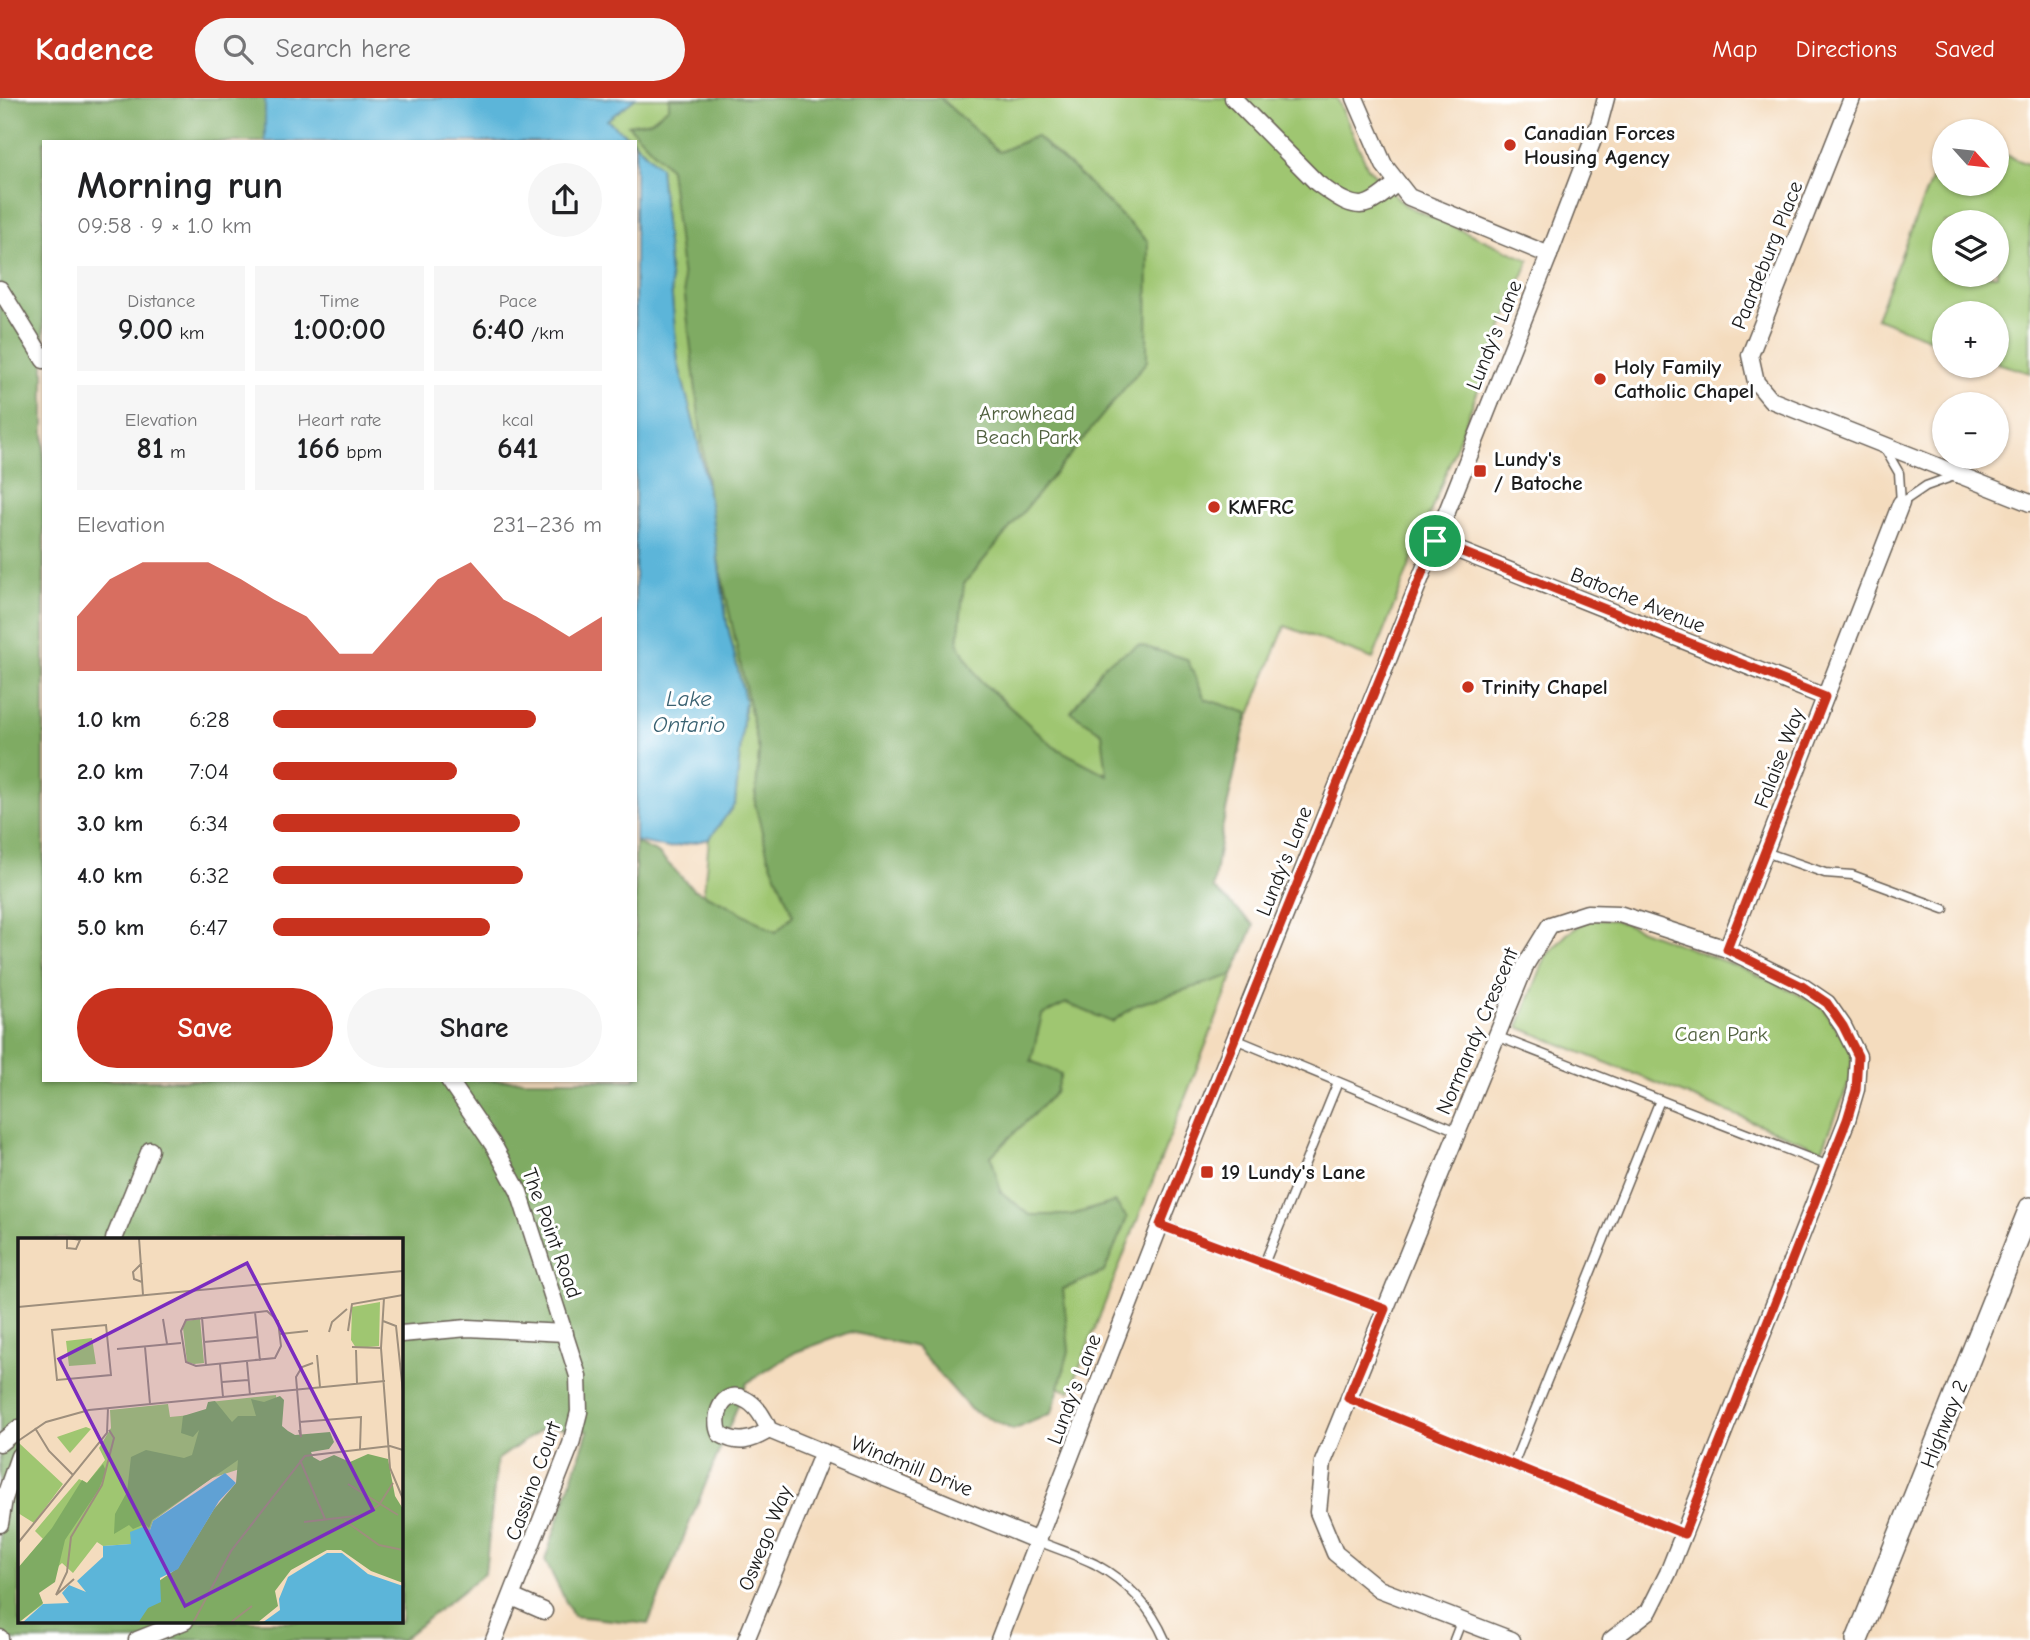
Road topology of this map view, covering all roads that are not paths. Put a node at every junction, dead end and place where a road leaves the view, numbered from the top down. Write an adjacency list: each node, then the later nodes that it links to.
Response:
1 (1233, 98): 5 (street)
2 (1355, 98): 5 (street)
3 (1606, 98): 6 (street, Lundy's Lane)
4 (1852, 98): 9 (street, Paardeburg Place)
5 (1398, 183): 6 (street)
6 (1549, 255): 13 (street, Lundy's Lane)
7 (0, 289): 8 (street)
8 (42, 357)
9 (1883, 445): 10 (street, Paardeburg Place); 11 (lane)
10 (1958, 475): 11 (lane); 12 (street, Paardeburg Place)
11 (1901, 503): 14 (street, Falaise Way)
12 (2030, 503)
13 (1435, 541): 14 (street, Batoche Avenue); 19 (street, Lundy's Lane)
14 (1825, 697): 15 (street, Falaise Way)
15 (1765, 852): 16 (lane); 17 (street, Falaise Way)
16 (1944, 909)
17 (1727, 949): 18 (street, Normandy Crescent); 25 (street, Normandy Crescent)
18 (1495, 1036): 22 (lane); 23 (street, Normandy Crescent)
19 (1235, 1039): 21 (lane); 27 (street, Lundy's Lane)
20 (450, 1082): 31 (street, The Point Road)
21 (1338, 1082): 23 (lane); 29 (lane)
22 (1660, 1100): 25 (lane); 39 (lane)
23 (1457, 1131): 30 (street, Normandy Crescent)
24 (150, 1150): 28 (street)
25 (1829, 1166): 42 (street, Normandy Crescent)
26 (2030, 1208): 56 (main road, Highway 2)
27 (1160, 1225): 29 (lane); 43 (street, Lundy's Lane)
28 (114, 1238)
29 (1264, 1264): 30 (lane)
30 (1385, 1309): 33 (street, Normandy Crescent)
31 (565, 1333): 32 (street); 44 (street, Cassino Court)
32 (402, 1334)
33 (1348, 1398): 39 (lane); 47 (street, Normandy Crescent)
34 (18, 1429): 36 (street)
35 (769, 1430): 37 (street, Windmill Drive)
36 (0, 1443)
37 (823, 1452): 43 (street, Windmill Drive); 50 (street, Oswego Way)
38 (18, 1458): 40 (street)
39 (1513, 1465): 42 (lane)
40 (2, 1496): 41 (street)
41 (0, 1524)
42 (1684, 1534): 55 (street, Normandy Crescent)
43 (1038, 1541): 51 (street, Lundy's Lane); 52 (lane)
44 (512, 1597): 45 (street); 49 (street, Cassino Court)
45 (544, 1611)
46 (182, 1622): 48 (street)
47 (1461, 1622): 53 (lane); 54 (street, Normandy Crescent)
48 (137, 1640)
49 (494, 1640)
50 (746, 1640)
51 (999, 1640)
52 (1165, 1640)
53 (1454, 1640)
54 (1512, 1640)
55 (1611, 1640)
56 (1857, 1640)

